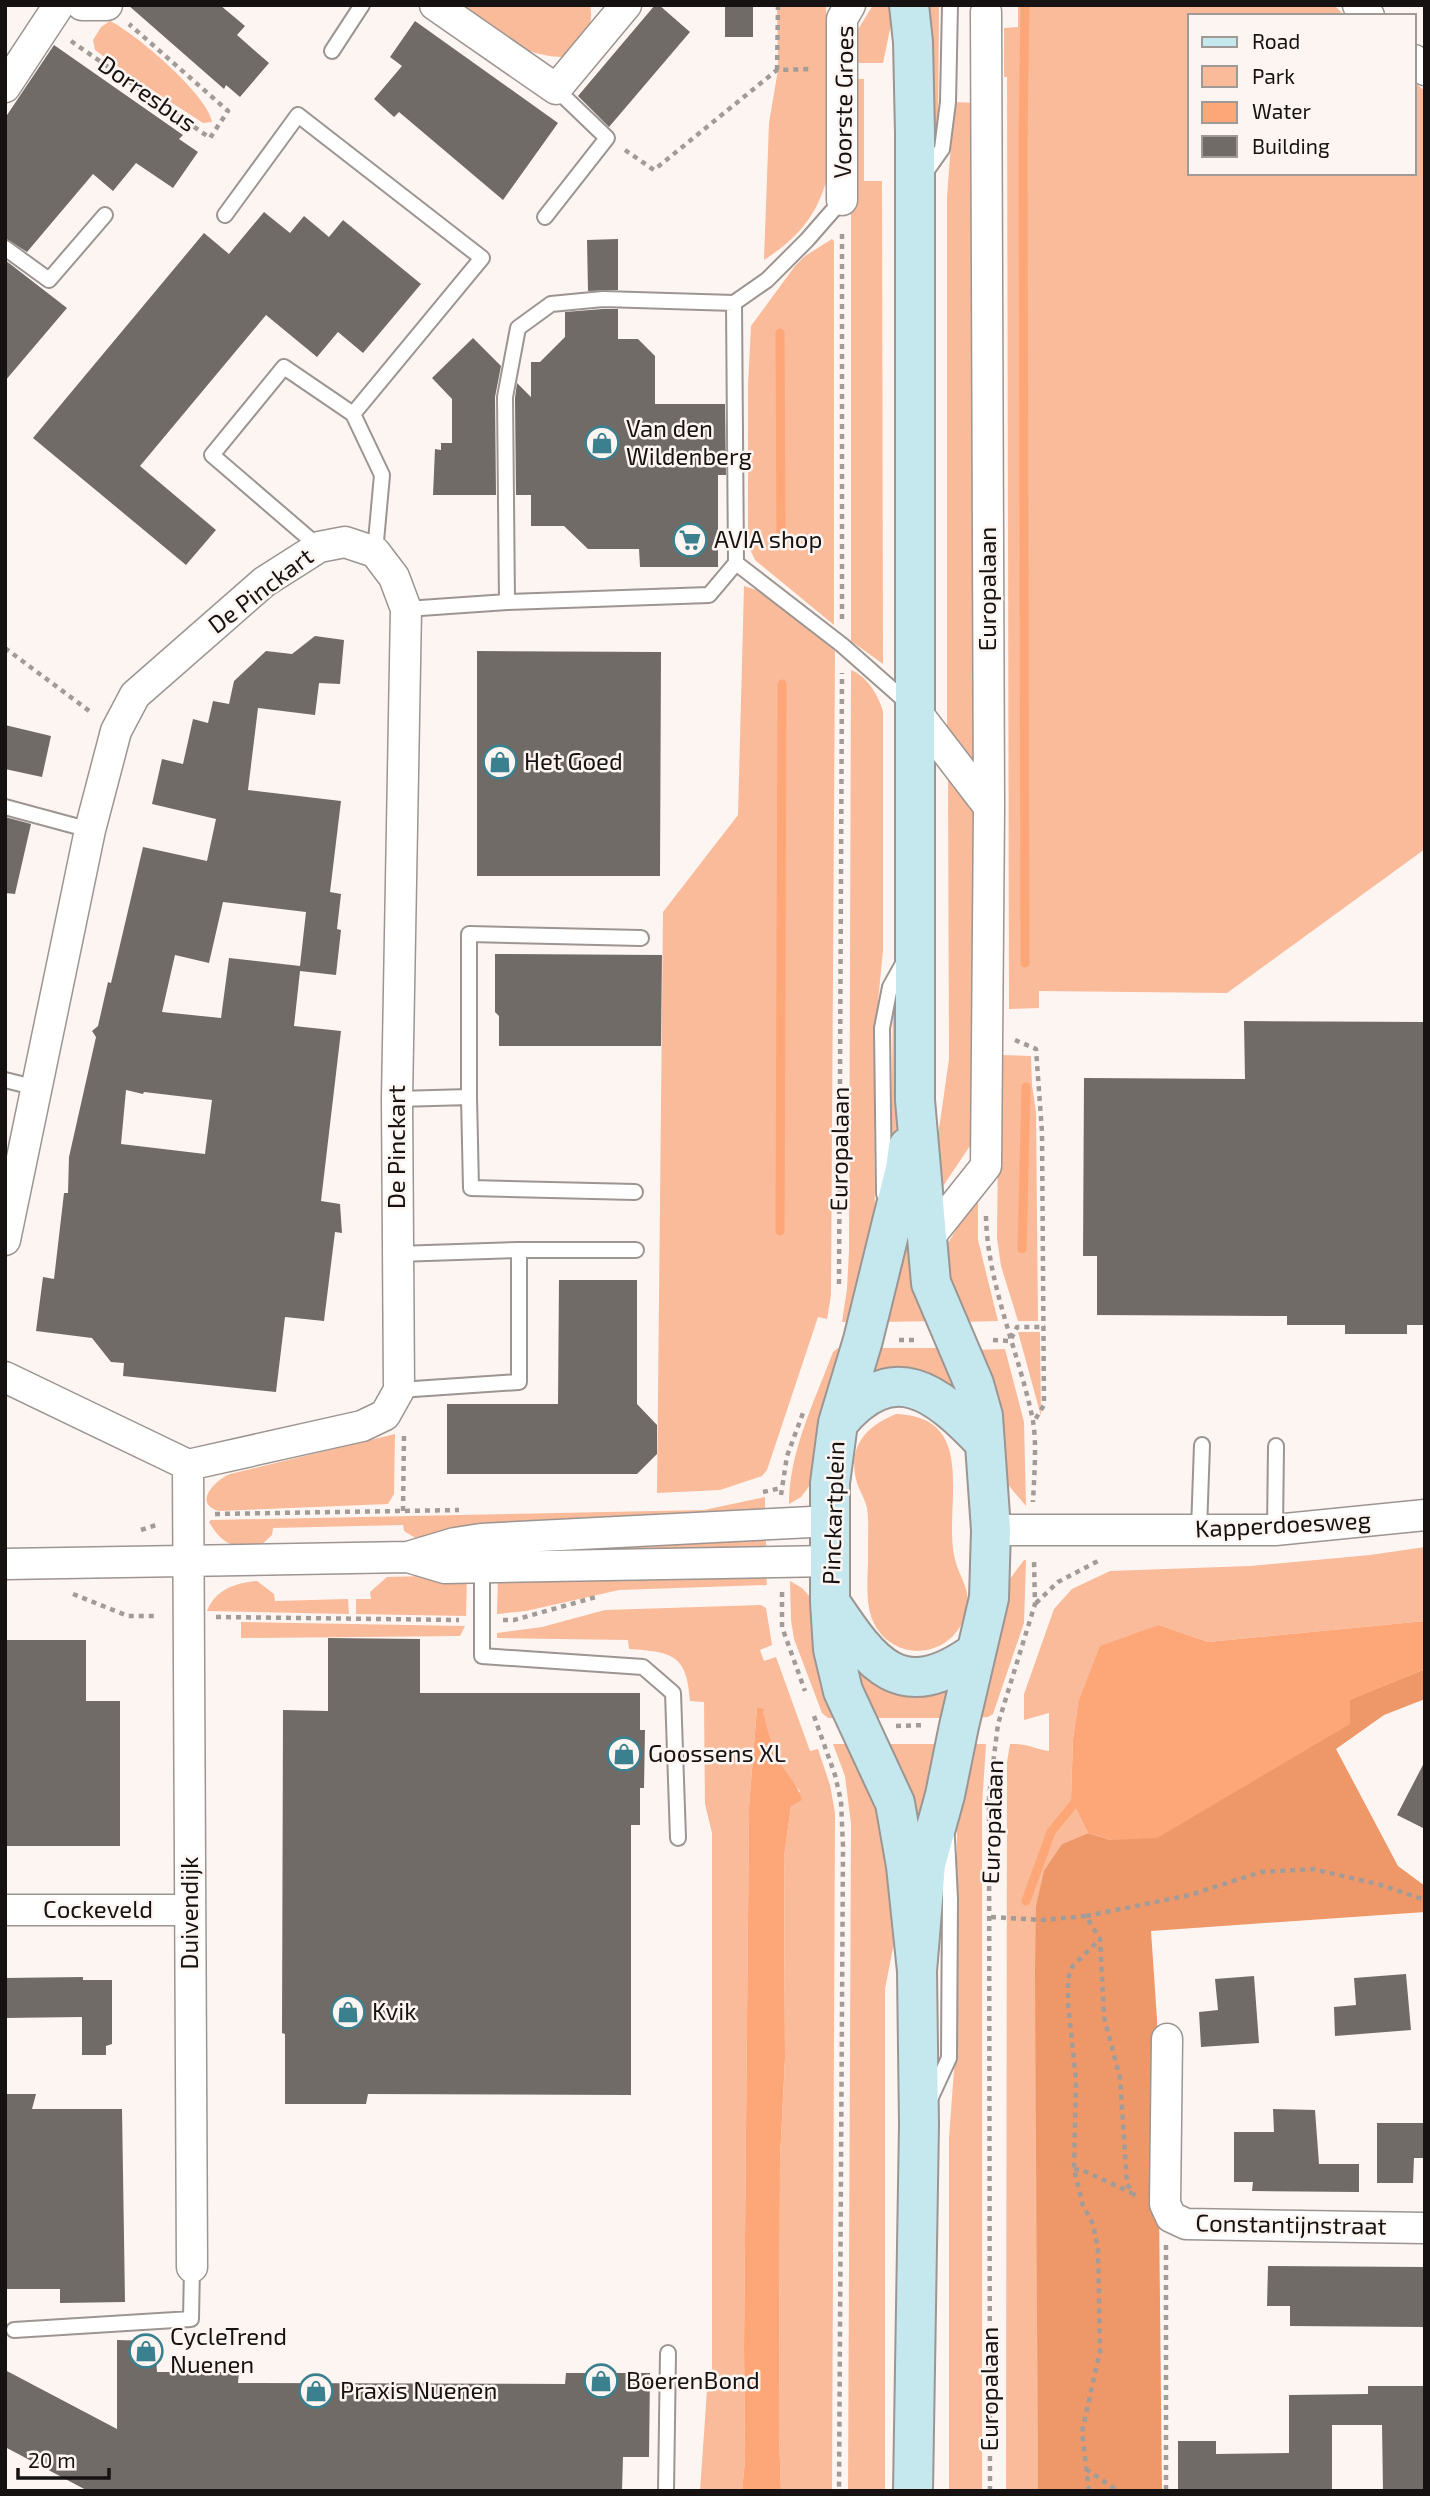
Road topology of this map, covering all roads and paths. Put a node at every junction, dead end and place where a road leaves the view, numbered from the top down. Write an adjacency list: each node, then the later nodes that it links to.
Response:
1 (82, 5): 2 (street)
2 (107, 5): 10 (path, Dorresbus)
3 (362, 5): 12 (lane)
4 (435, 5): 14 (street)
5 (626, 5): 14 (street)
6 (778, 5): 15 (path)
7 (850, 5): 17 (street, Voorste Groes)
8 (950, 5): 16 (lane)
9 (986, 12): 34 (street, Europalaan)
10 (53, 15): 13 (street)
11 (913, 18): 16 (main road, Europalaan)
12 (332, 51)
13 (5, 87)
14 (556, 89): 15 (lane)
15 (607, 138): 20 (lane)
16 (914, 188): 31 (main road, Europalaan)
17 (842, 200): 22 (lane); 29 (path, Europalaan)
18 (105, 215): 21 (lane)
19 (225, 215): 23 (lane)
20 (545, 217)
21 (5, 248)
22 (734, 303): 26 (lane); 27 (lane)
23 (353, 414): 24 (lane); 25 (lane)
24 (318, 547): 25 (street, De Pinckart); 32 (street, De Pinckart)
25 (375, 552): 28 (street, De Pinckart)
26 (736, 563): 27 (lane); 29 (lane)
27 (507, 602): 28 (lane)
28 (405, 609): 42 (street, De Pinckart)
29 (842, 645): 31 (lane); 52 (path, Europalaan)
30 (5, 648): 32 (path)
31 (914, 709): 34 (street); 37 (main road, Europalaan)
32 (116, 731): 35 (street, De Pinckart)
33 (5, 807): 35 (lane)
34 (989, 807): 38 (street, Europalaan)
35 (90, 830): 40 (street, De Pinckart)
36 (641, 938): 41 (lane)
37 (914, 943): 43 (main road, Europalaan); 48 (lane, Europalaan)
38 (988, 1028): 44 (street, Europalaan); 53 (path)
39 (5, 1080): 40 (lane)
40 (37, 1088): 46 (street, De Pinckart)
41 (469, 1097): 42 (lane); 45 (lane)
42 (397, 1099): 51 (street, De Pinckart)
43 (915, 1100): 47 (main road, Europalaan); 48 (main road, Europalaan)
44 (986, 1166): 47 (street); 54 (path, Europalaan)
45 (635, 1192)
46 (5, 1240)
47 (928, 1240): 59 (main road, Europalaan)
48 (885, 1244): 57 (main road, Europalaan)
49 (519, 1250): 50 (lane); 51 (lane); 56 (lane)
50 (636, 1250)
51 (397, 1254): 56 (street, De Pinckart)
52 (839, 1296)
53 (1045, 1326): 54 (path); 58 (path)
54 (1010, 1340): 58 (path, Europalaan)
55 (5, 1377): 62 (street)
56 (399, 1390): 62 (street); 63 (path)
57 (838, 1423): 59 (main road); 65 (main road, Pinckartplein)
58 (1033, 1423): 67 (path, Europalaan)
59 (985, 1443): 66 (main road)
60 (1202, 1445): 68 (lane)
61 (1276, 1446): 69 (lane)
62 (188, 1465): 72 (street)
63 (403, 1511)
64 (1425, 1515): 69 (street, Kapperdoesweg)
65 (831, 1521): 71 (street); 73 (main road, Pinckartplein)
66 (991, 1530): 67 (street, Kapperdoesweg); 80 (main road)
67 (1033, 1530): 70 (street, Kapperdoesweg); 78 (path, Europalaan)
68 (1199, 1530): 69 (street, Kapperdoesweg); 70 (street, Kapperdoesweg)
69 (1275, 1530)
70 (1141, 1531): 78 (path)
71 (481, 1554): 72 (street); 73 (street); 88 (lane)
72 (187, 1559): 74 (street); 79 (street, Duivendijk)
73 (831, 1561): 77 (main road, Pinckartplein)
74 (5, 1564)
75 (782, 1590): 81 (path)
76 (73, 1594): 79 (path)
77 (831, 1602): 80 (main road); 84 (main road, Europalaan)
78 (1035, 1604): 83 (path, Europalaan)
79 (187, 1617): 91 (street, Duivendijk)
80 (976, 1652): 85 (main road, Europalaan)
81 (809, 1702)
82 (813, 1714): 86 (path)
83 (998, 1724): 85 (path); 93 (path, Europalaan)
84 (859, 1726): 85 (path); 86 (path); 95 (main road, Europalaan)
85 (959, 1726): 87 (main road, Europalaan)
86 (818, 1727): 107 (path)
87 (945, 1795): 95 (main road, Europalaan); 97 (lane, Europalaan)
88 (678, 1838)
89 (1425, 1900): 92 (path)
90 (5, 1910): 91 (street, Cockeveld)
91 (190, 1910): 102 (street, Duivendijk)
92 (1086, 1916): 93 (path); 94 (path)
93 (991, 1917): 109 (path, Europalaan)
94 (1100, 1939): 98 (path); 99 (path)
95 (916, 1970): 97 (main road, Europalaan)
96 (1167, 2039): 100 (street, Constantijnstraat)
97 (919, 2124): 108 (main road, Europalaan)
98 (1074, 2169): 99 (path); 105 (path)
99 (1133, 2193): 100 (path)
100 (1174, 2219): 101 (street, Constantijnstraat); 112 (path)
101 (1425, 2228)
102 (192, 2267): 103 (lane)
103 (14, 2330)
104 (668, 2353): 106 (lane)
105 (1085, 2469): 110 (path); 111 (path)
106 (666, 2491)
107 (839, 2491)
108 (913, 2491)
109 (990, 2491)
110 (1089, 2491)
111 (1118, 2491)
112 (1166, 2491)

